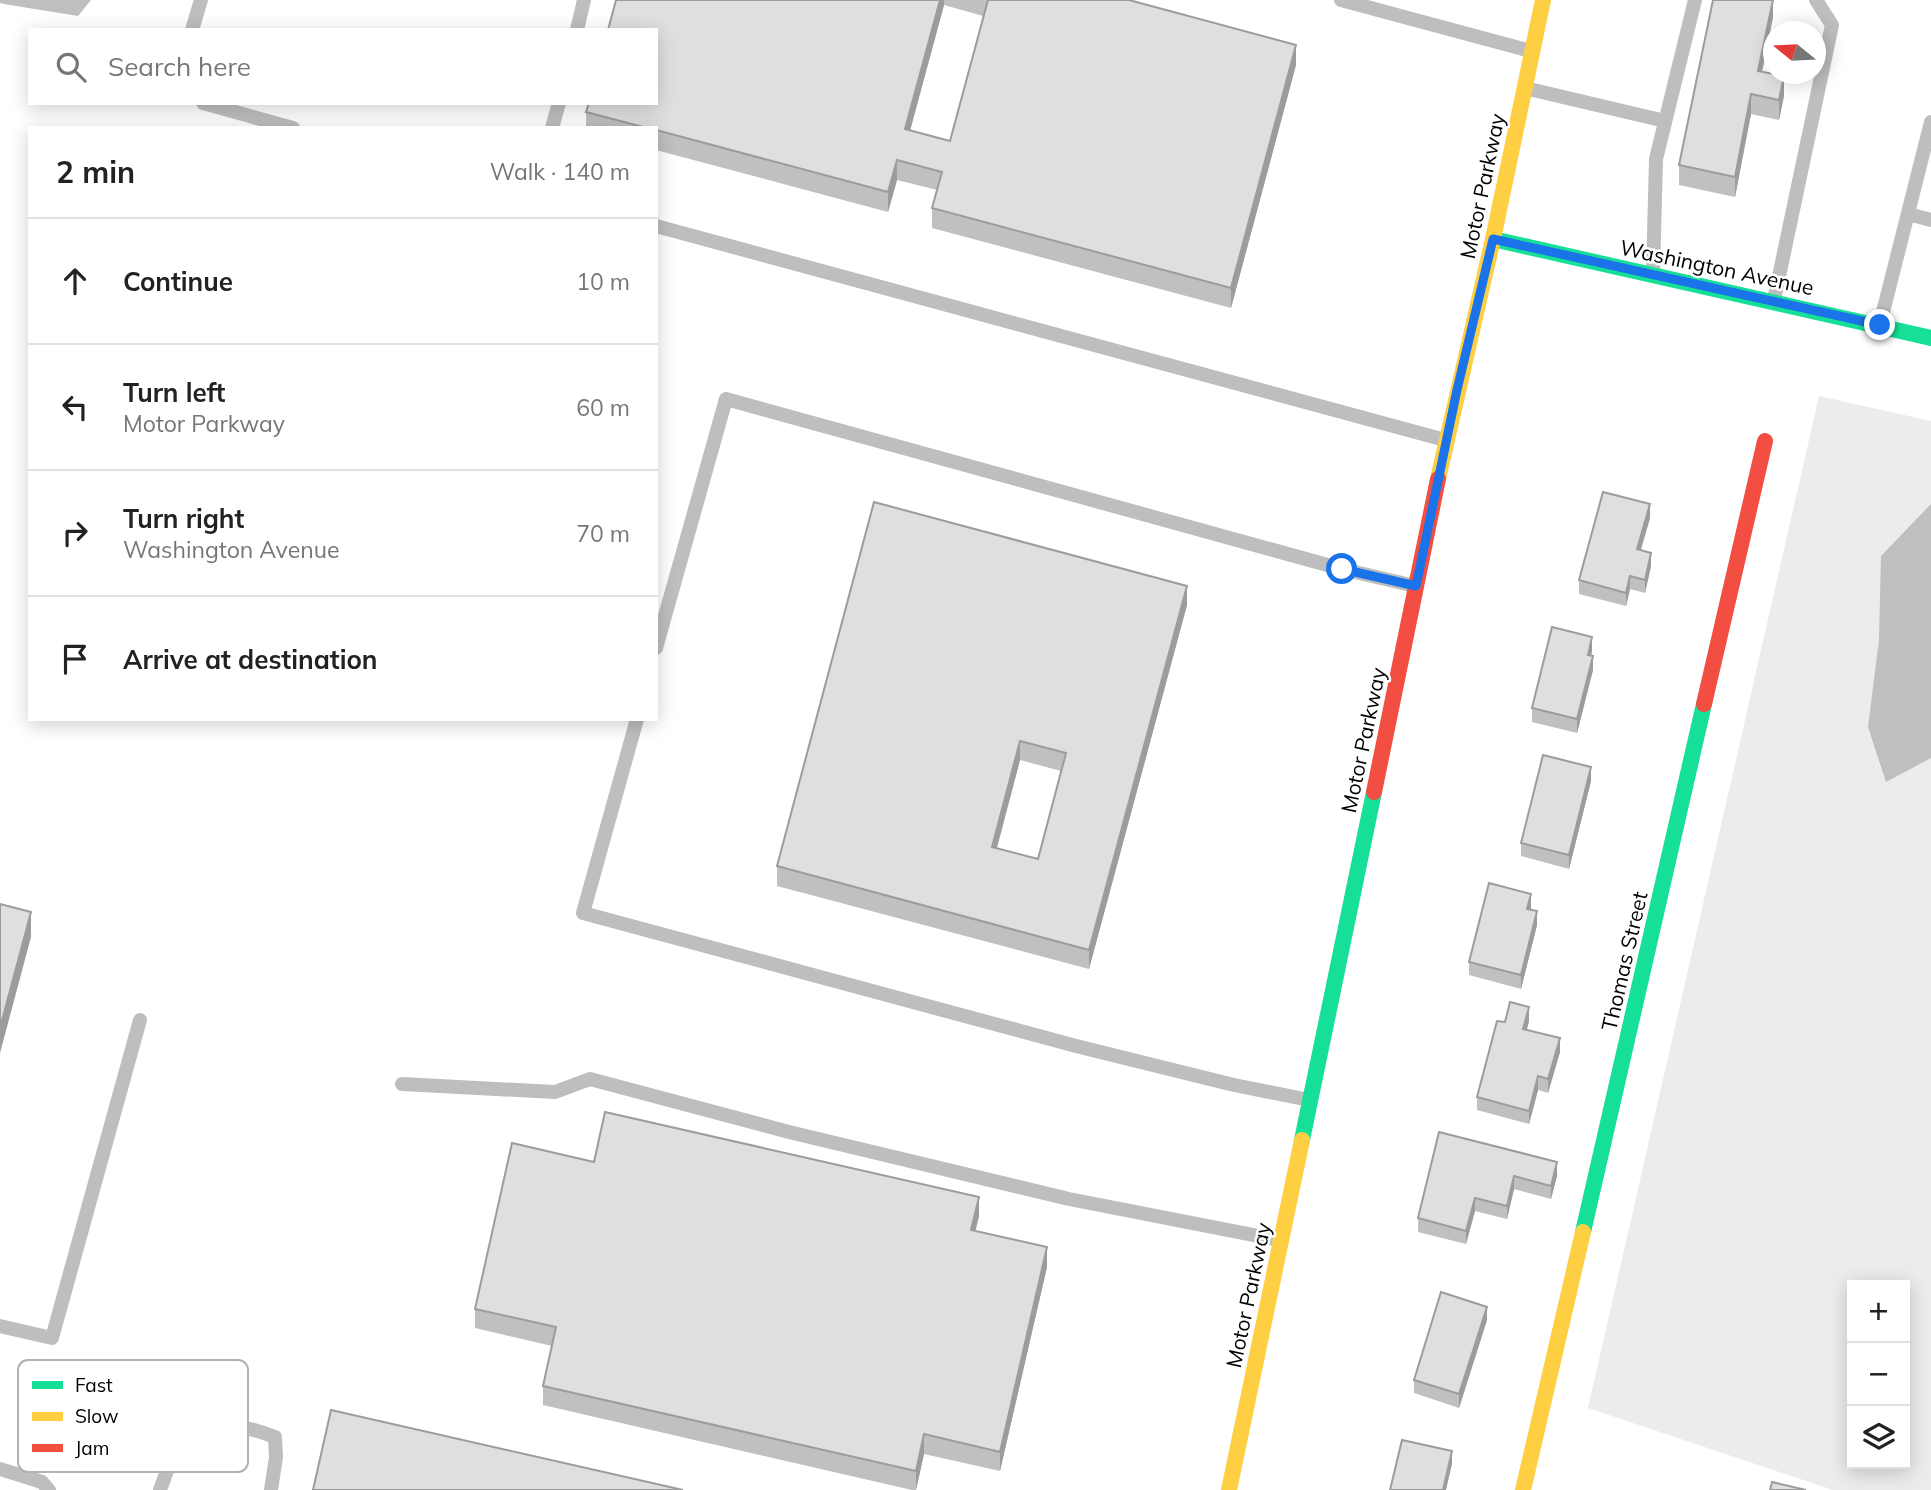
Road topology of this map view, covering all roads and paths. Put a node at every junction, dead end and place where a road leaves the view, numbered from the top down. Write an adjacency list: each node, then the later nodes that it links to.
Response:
1 (201, 0): 7 (lane)
2 (584, 0): 8 (lane)
3 (1341, 0): 9 (lane)
4 (1543, 0): 9 (main road, Motor Parkway)
5 (1695, 0): 13 (lane)
6 (1816, 0): 22 (lane)
7 (193, 28)
8 (577, 28)
9 (1531, 51): 10 (main road, Motor Parkway)
10 (1524, 88): 13 (lane); 20 (main road, Motor Parkway)
11 (210, 105): 15 (lane)
12 (558, 105): 16 (lane)
13 (1665, 121): 21 (lane)
14 (1931, 121): 17 (lane)
15 (286, 126)
16 (553, 126)
17 (1908, 214): 18 (lane); 23 (lane)
18 (1931, 220)
19 (658, 227): 25 (lane)
20 (1493, 239): 21 (main road, Washington Avenue); 25 (main road, Motor Parkway)
21 (1653, 275): 22 (main road, Washington Avenue)
22 (1774, 301): 23 (main road, Washington Avenue)
23 (1880, 325): 24 (main road, Washington Avenue)
24 (1931, 338)
25 (1446, 441): 27 (main road, Motor Parkway)
26 (1765, 441): 42 (main road, Thomas Street)
27 (1416, 586): 28 (lane); 32 (main road, Motor Parkway)
28 (658, 641)
29 (635, 721): 32 (lane)
30 (140, 1020): 34 (lane)
31 (402, 1084): 33 (lane)
32 (1310, 1100): 33 (main road, Motor Parkway)
33 (1281, 1241): 41 (main road, Motor Parkway)
34 (0, 1326)
35 (248, 1426): 40 (lane)
36 (0, 1469): 38 (lane)
37 (167, 1472): 39 (lane)
38 (49, 1490)
39 (160, 1490)
40 (271, 1490)
41 (1229, 1490)
42 (1523, 1490)

